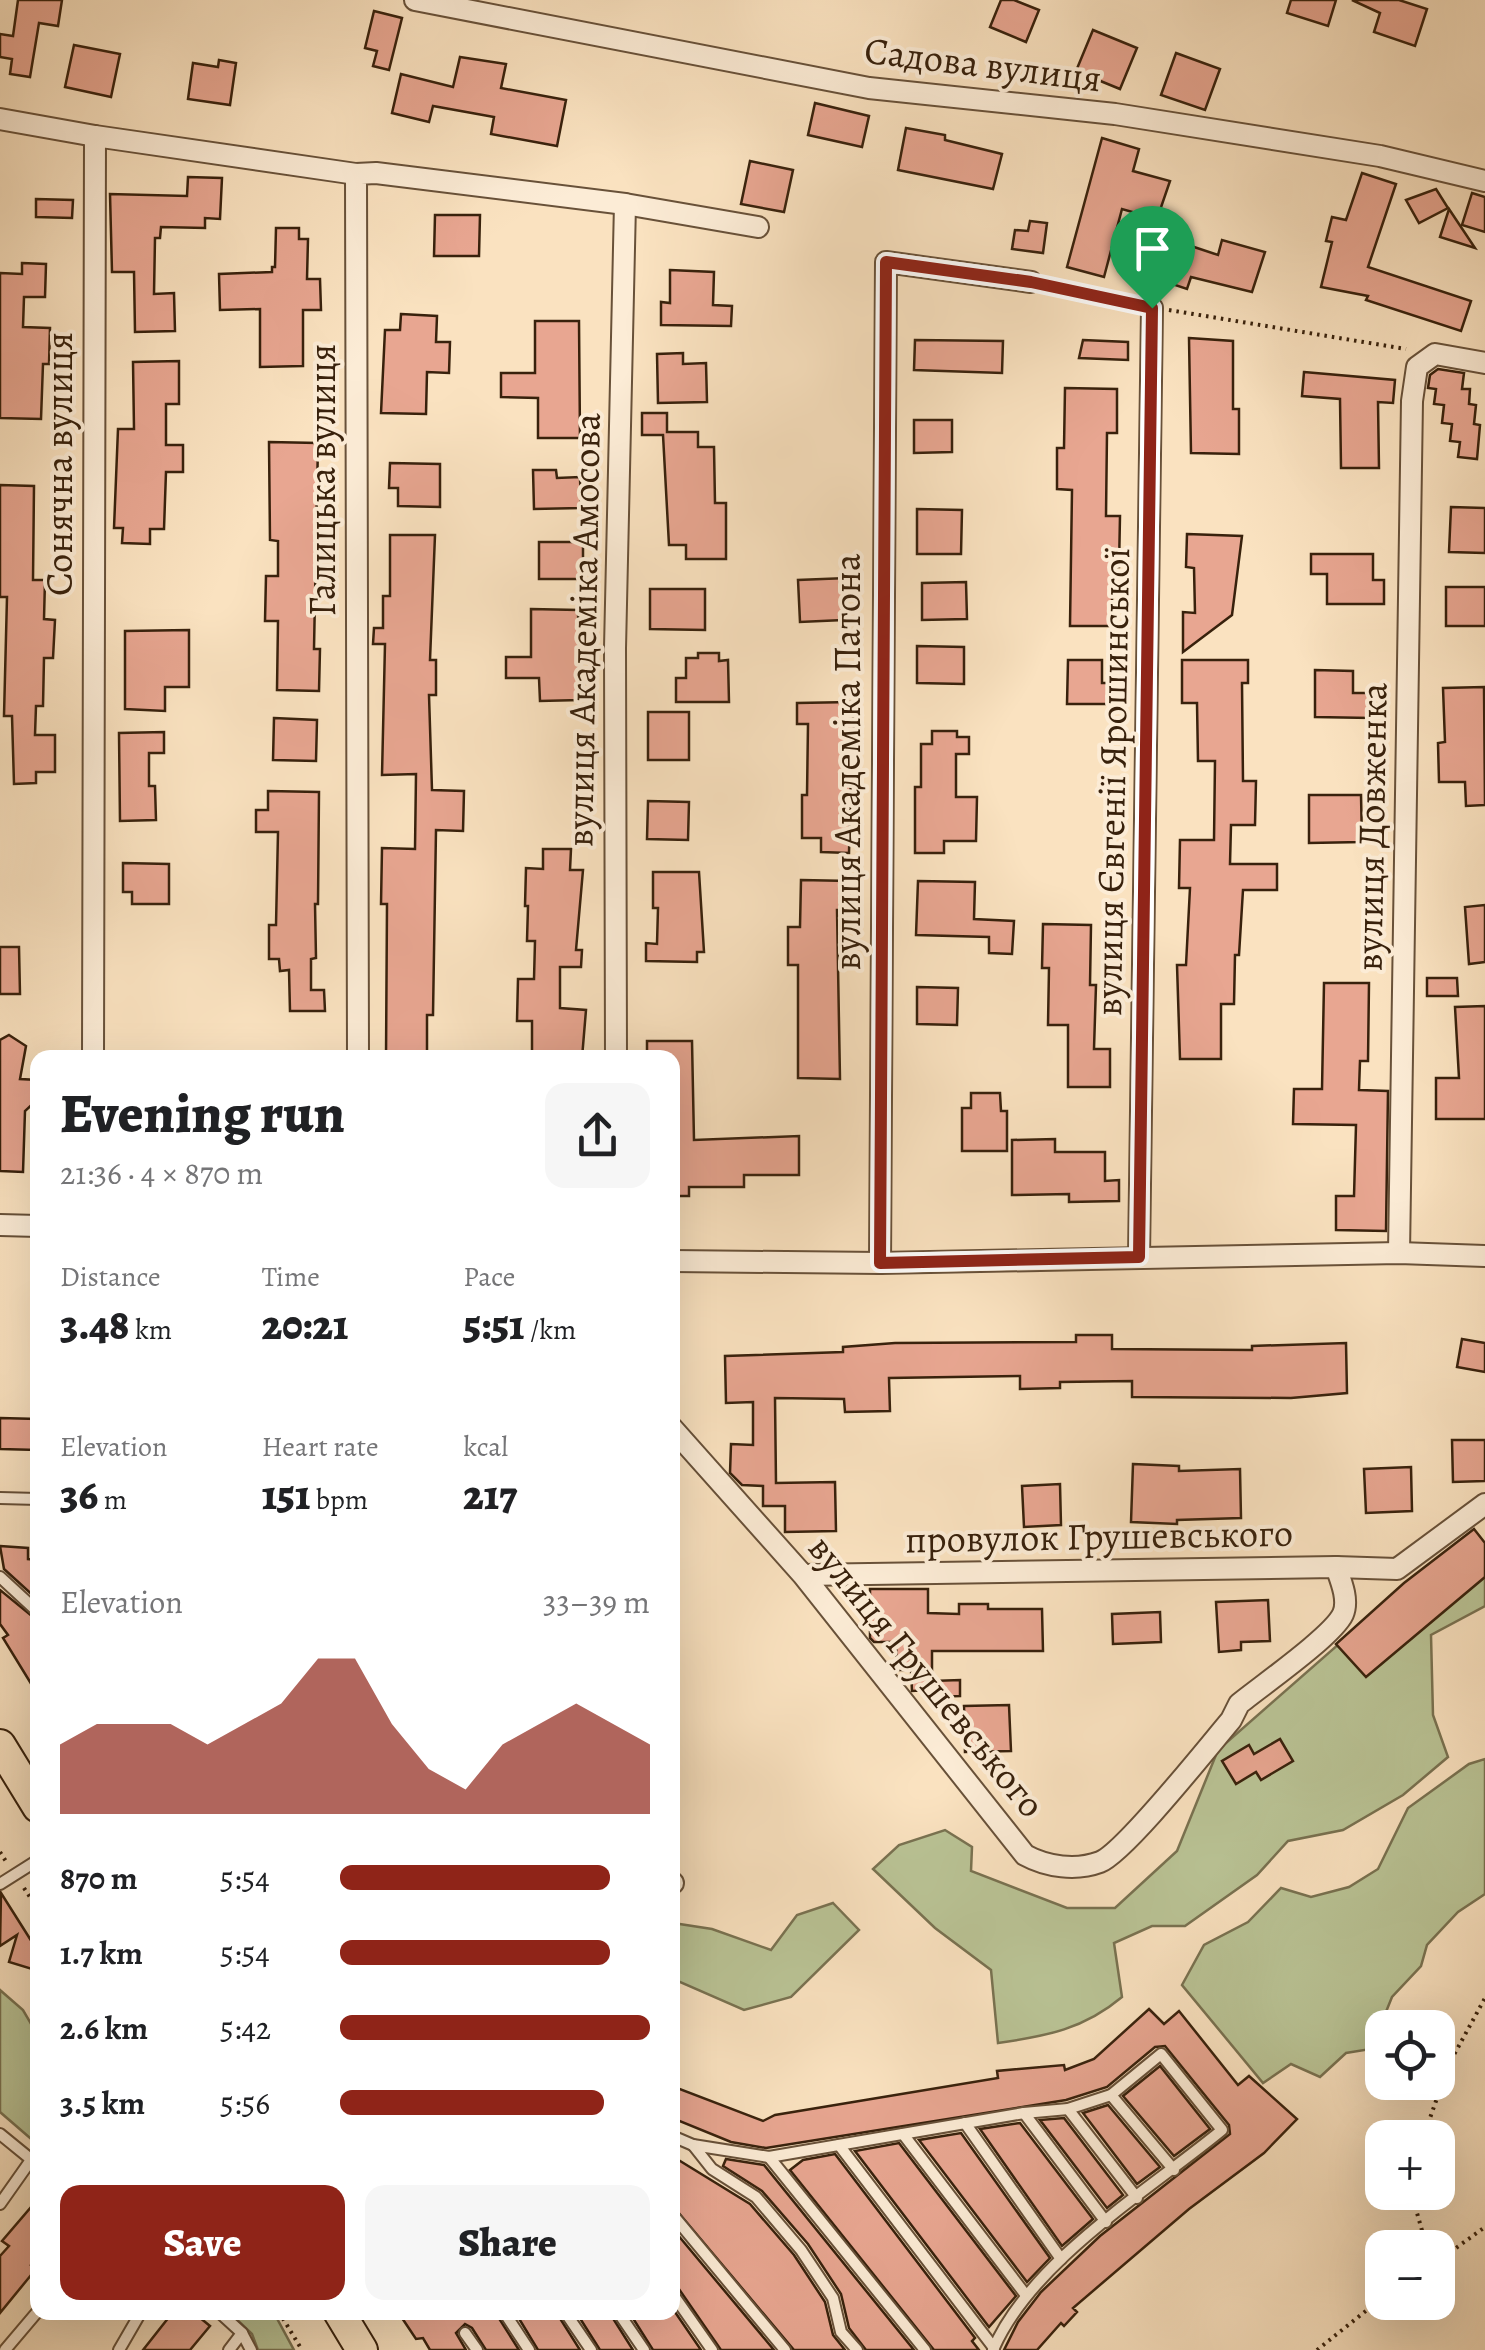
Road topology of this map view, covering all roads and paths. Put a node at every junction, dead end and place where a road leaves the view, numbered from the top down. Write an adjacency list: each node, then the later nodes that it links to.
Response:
1 (416, 0): 5 (street, Садова вулиця)
2 (0, 119): 3 (street)
3 (95, 136): 4 (street); 12 (street, Сонячна вулиця)
4 (356, 174): 6 (street); 13 (street, Галицька вулиця)
5 (1485, 181)
6 (625, 204): 7 (street); 14 (street, вулиця Академіка Амосова)
7 (758, 227)
8 (1031, 282): 9 (path); 21 (street, вулиця Академіка Патона)
9 (1152, 308): 10 (path); 19 (street, вулиця Євгенії Ярошинської)
10 (1435, 354): 11 (street); 17 (street, вулиця Довженка)
11 (1485, 363)
12 (93, 1050)
13 (358, 1050)
14 (616, 1050)
15 (0, 1225): 16 (street)
16 (30, 1226)
17 (1399, 1254): 18 (street); 19 (street)
18 (1485, 1256)
19 (1139, 1257): 21 (street)
20 (680, 1260): 21 (street)
21 (880, 1263)
22 (680, 1437): 27 (street, вулиця Грушевського)
23 (0, 1498): 24 (lane)
24 (30, 1499)
25 (1485, 1504): 26 (street, провулок Грушевського)
26 (1336, 1568): 27 (street, провулок Грушевського); 30 (street, провулок Грушевського)
27 (803, 1575): 30 (street, вулиця Грушевського)
28 (0, 1578): 29 (lane)
29 (30, 1605)
30 (1231, 1720)
31 (0, 1745): 32 (main road)
32 (30, 1785)
33 (30, 1865): 34 (lane)
34 (0, 1884)
35 (1485, 1998): 39 (path)
36 (1111, 2095): 37 (lane); 49 (lane); 49 (lane)
37 (1068, 2109): 38 (lane); 50 (lane)
38 (1024, 2113): 40 (lane); 52 (lane)
39 (1429, 2120)
40 (966, 2123): 42 (lane); 56 (lane)
41 (0, 2134): 47 (lane)
42 (903, 2134): 45 (lane); 57 (lane)
43 (680, 2139): 44 (lane)
44 (693, 2145): 46 (lane); 83 (lane)
45 (838, 2145): 46 (lane); 70 (lane)
46 (769, 2157): 84 (lane)
47 (30, 2160)
48 (30, 2168): 51 (lane)
49 (1174, 2170): 50 (lane)
50 (1137, 2198): 52 (lane)
51 (0, 2204)
52 (1106, 2222): 56 (lane)
53 (680, 2224): 82 (lane)
54 (1485, 2227): 55 (path)
55 (1455, 2248)
56 (1061, 2259): 57 (lane)
57 (1025, 2294): 70 (lane)
58 (680, 2304): 81 (lane)
59 (1365, 2312): 85 (path)
60 (30, 2320): 71 (lane)
61 (136, 2320): 72 (lane)
62 (228, 2320): 69 (lane)
63 (284, 2320): 75 (path)
64 (344, 2320): 76 (main road)
65 (509, 2320): 78 (lane)
66 (570, 2320): 79 (lane)
67 (623, 2320): 80 (lane)
68 (466, 2332): 77 (lane)
69 (242, 2333): 73 (lane); 74 (lane)
70 (994, 2349)
71 (5, 2350)
72 (119, 2350)
73 (229, 2350)
74 (251, 2350)
75 (302, 2350)
76 (362, 2350)
77 (477, 2350)
78 (529, 2350)
79 (591, 2350)
80 (644, 2350)
81 (712, 2350)
82 (785, 2350)
83 (856, 2350)
84 (925, 2350)
85 (1317, 2350)

